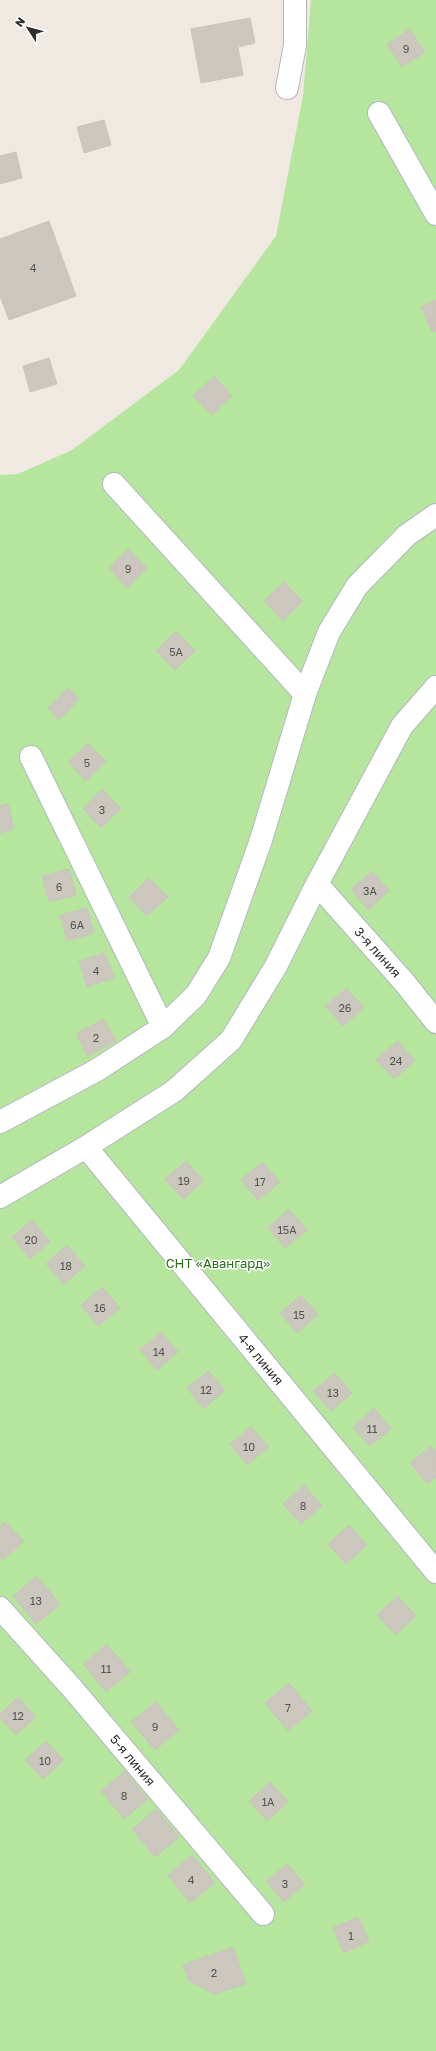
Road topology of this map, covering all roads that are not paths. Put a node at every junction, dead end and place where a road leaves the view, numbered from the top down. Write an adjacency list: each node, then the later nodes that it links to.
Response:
1 (295, 0): 2 (street)
2 (287, 88)
3 (378, 113): 4 (street)
4 (436, 214)
5 (114, 484): 8 (street)
6 (436, 515): 8 (street)
7 (436, 687): 10 (street)
8 (305, 694): 12 (street)
9 (31, 758): 12 (street)
10 (317, 884): 11 (street, 3-я линия); 14 (street)
11 (436, 1022)
12 (163, 1027): 13 (street)
13 (0, 1122)
14 (86, 1147): 15 (street); 16 (street, 4-я линия)
15 (0, 1198)
16 (436, 1572)
17 (0, 1608): 18 (street, 5-я линия)
18 (263, 1914)

